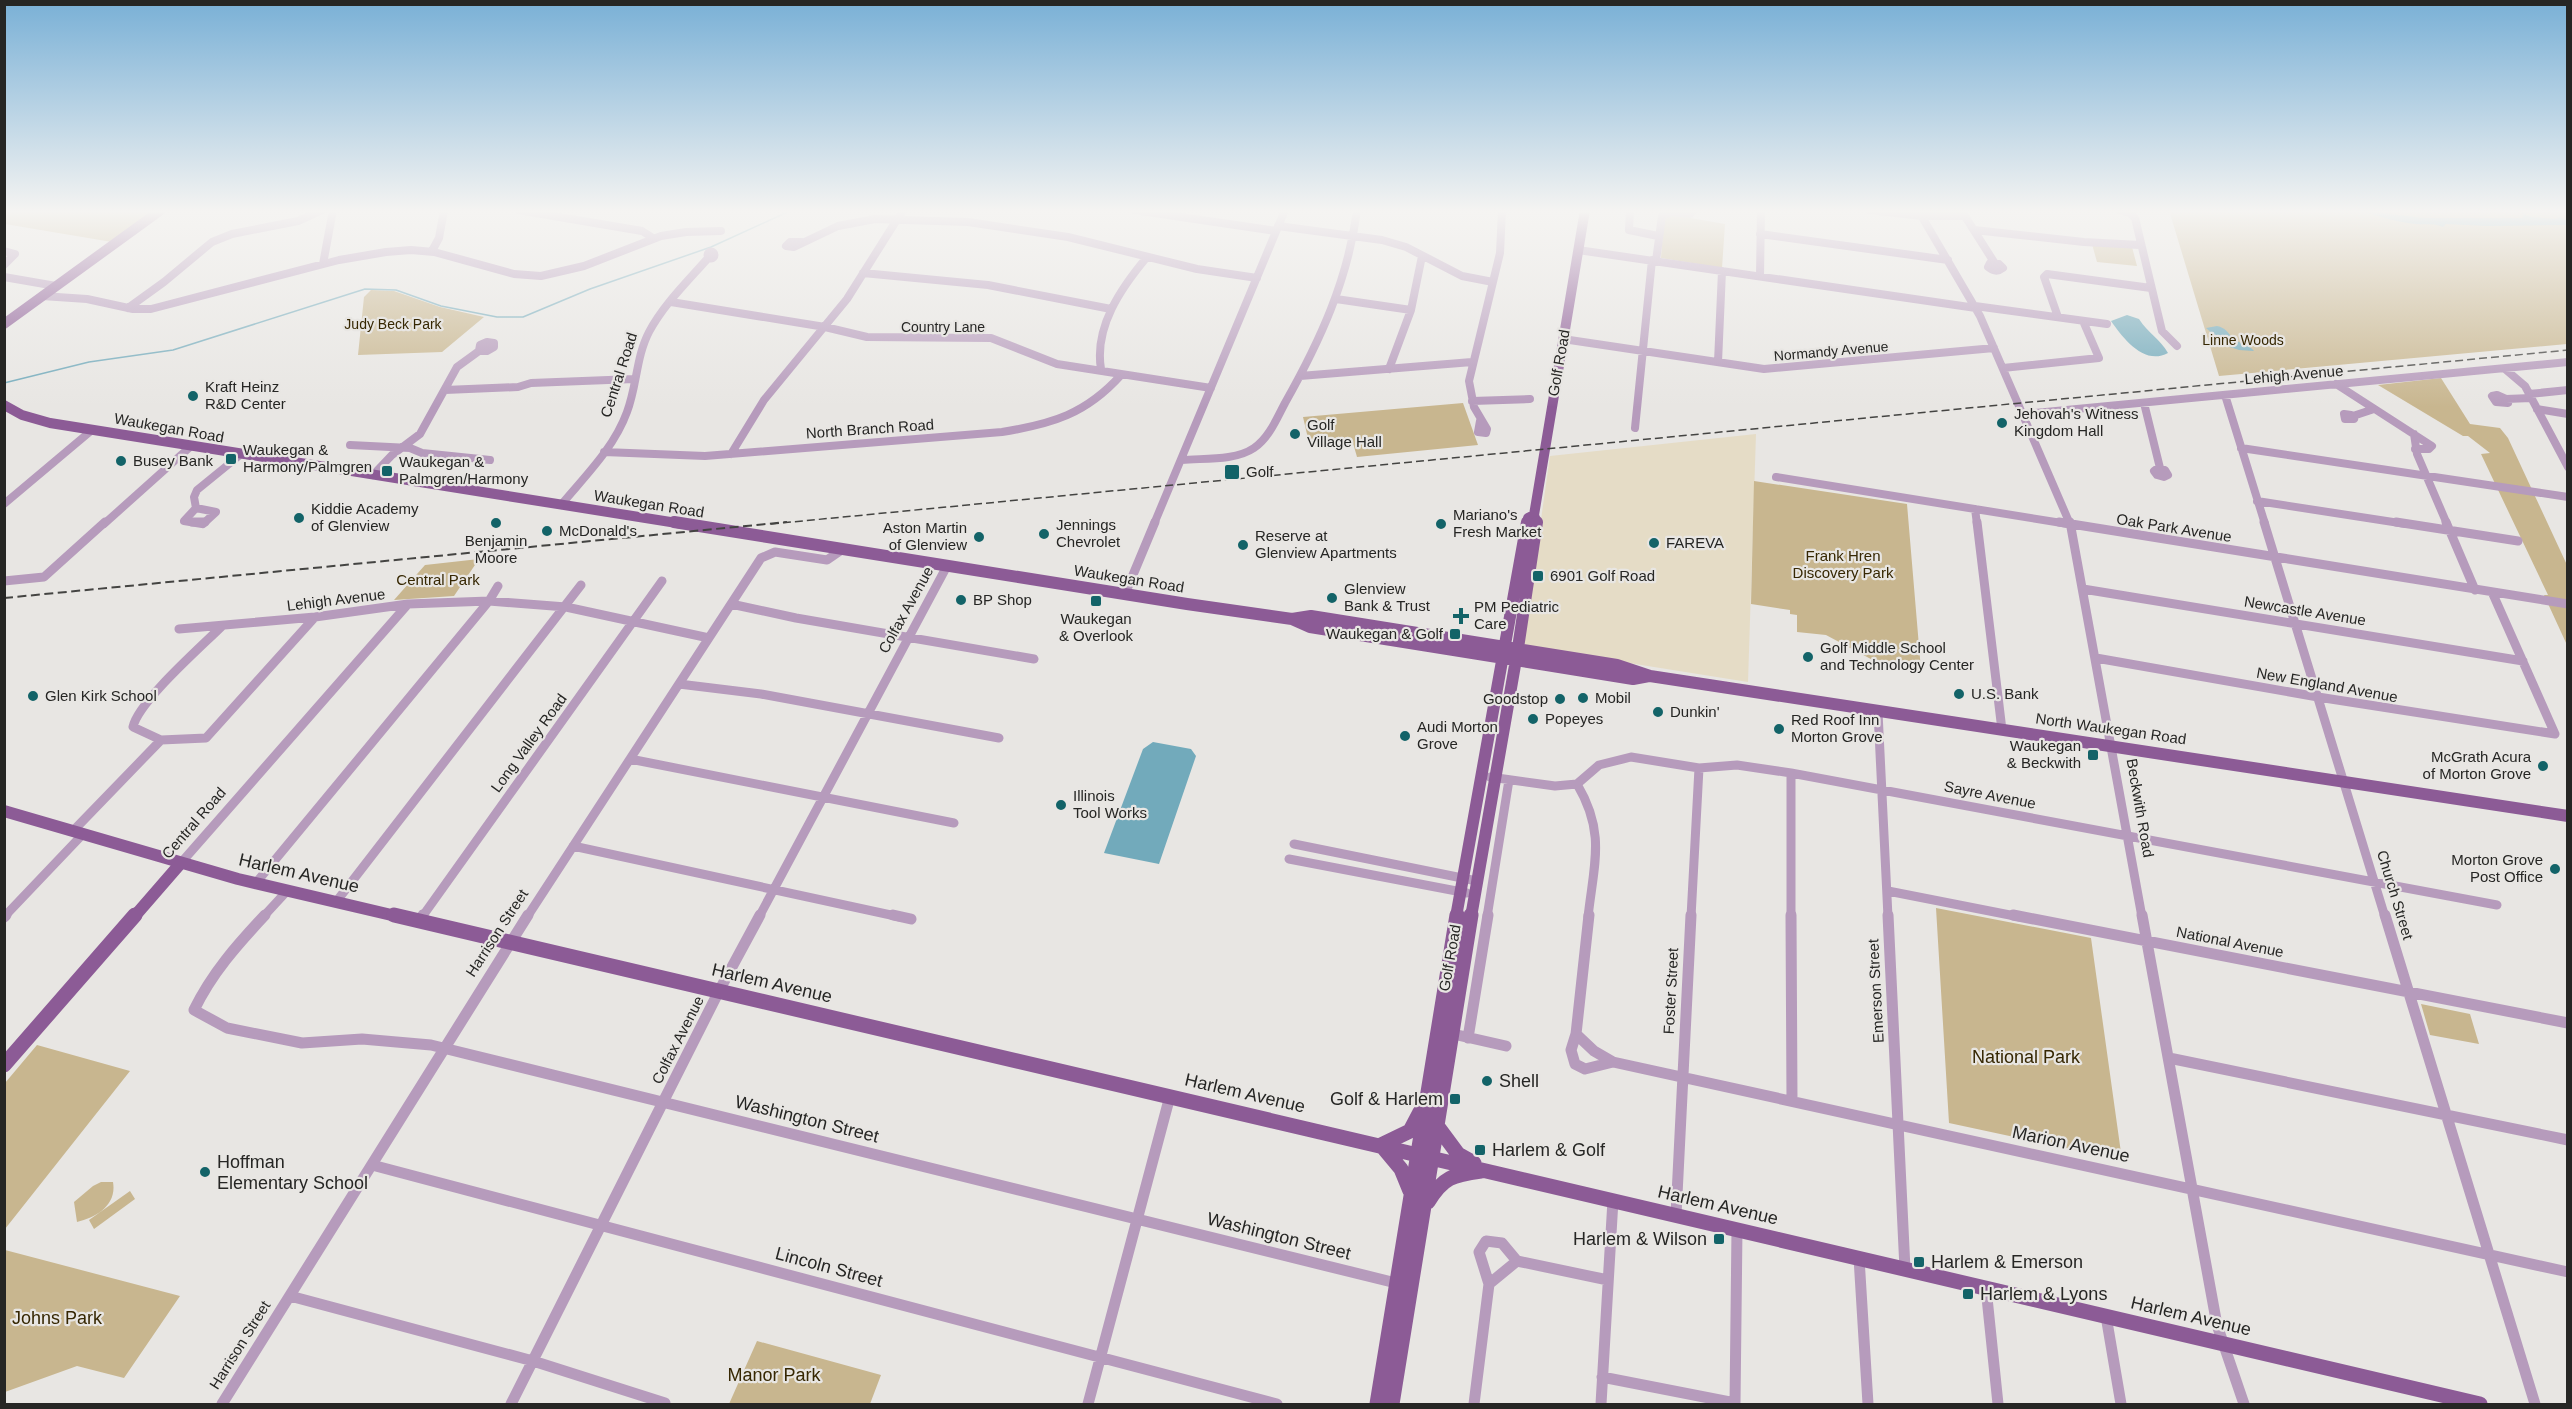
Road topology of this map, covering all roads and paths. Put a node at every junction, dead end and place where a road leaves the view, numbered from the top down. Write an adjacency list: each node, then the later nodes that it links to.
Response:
1 (70, 276): 24 (main road)
2 (171, 276): 30 (street)
3 (280, 276): 30 (street)
4 (694, 276): 28 (street, Central Road)
5 (861, 276): 37 (street)
6 (908, 276): 31 (street)
7 (1132, 276): 31 (street)
8 (1244, 276): 22 (street)
9 (1343, 276): 27 (street)
10 (1418, 276): 32 (street)
11 (1462, 276): 23 (street)
12 (1494, 276): 23 (street)
13 (1574, 276): 38 (main road, Golf Road)
14 (1652, 276): 41 (street)
15 (1722, 276): 44 (street)
16 (1760, 276): 29 (street)
17 (1957, 276): 29 (street, Beckwith Road)
18 (2045, 276): 33 (street)
19 (2060, 276): 25 (street)
20 (2148, 276): 25 (street)
21 (4, 277): 24 (street)
22 (1257, 278): 54 (street)
23 (1493, 282): 43 (street)
24 (56, 286): 26 (main road)
25 (2151, 288): 39 (street)
26 (42, 296): 30 (street); 35 (main road)
27 (1336, 299): 32 (street); 51 (street)
28 (672, 302): 37 (street, Country Lane); 52 (street, Central Road)
29 (1976, 307): 33 (street); 40 (street, Beckwith Road)
30 (128, 308)
31 (1111, 309): 47 (street)
32 (1411, 310): 48 (street)
33 (2058, 317): 34 (street)
34 (2083, 321): 36 (street); 46 (street)
35 (4, 324)
36 (2107, 324)
37 (825, 327): 47 (street, Country Lane); 79 (street)
38 (1563, 339): 41 (street, Normandy Avenue); 121 (main road, Golf Road)
39 (2177, 346)
40 (1994, 348): 44 (street, Normandy Avenue); 46 (street, Beckwith Road)
41 (1642, 350): 44 (street, Normandy Avenue); 70 (street)
42 (480, 351): 55 (street)
43 (1472, 362): 48 (street); 61 (street)
44 (1718, 362)
45 (2568, 362): 49 (street, Lehigh Avenue)
46 (2002, 368): 66 (street, Beckwith Road)
47 (1101, 369): 50 (street, Country Lane)
48 (1389, 369): 51 (street)
49 (2505, 369): 53 (street, Lehigh Avenue); 58 (street)
50 (1121, 375): 54 (street, Country Lane); 79 (street, North Branch Road)
51 (1300, 376): 83 (street)
52 (634, 379): 55 (street); 78 (street, Central Road)
53 (2336, 384): 57 (street, Lehigh Avenue); 64 (street)
54 (1211, 388): 83 (street)
55 (445, 390): 75 (street)
56 (2568, 390): 58 (street)
57 (2225, 395): 62 (street, Lehigh Avenue); 76 (street, Church Street)
58 (2530, 396): 60 (street); 65 (street)
59 (1530, 399): 61 (street)
60 (2506, 399)
61 (1472, 401): 69 (street)
62 (2144, 403): 66 (street, Lehigh Avenue); 85 (street)
63 (5, 408): 71 (main road, Waukegan Road)
64 (2374, 409): 68 (street); 72 (street)
65 (2537, 409): 67 (street); 80 (street)
66 (2024, 414): 95 (street, Beckwith Road)
67 (2568, 414)
68 (2353, 416)
69 (1480, 421)
70 (1635, 428)
71 (92, 430): 74 (main road, Waukegan Road); 91 (street)
72 (2414, 434): 77 (street); 77 (street)
73 (350, 445): 75 (street)
74 (190, 447): 81 (main road, Waukegan Road); 101 (street)
75 (400, 448): 82 (street); 86 (street)
76 (2241, 448): 87 (street); 90 (street, Church Street)
77 (2415, 449): 87 (street)
78 (604, 452): 79 (street, North Branch Road); 92 (street, Central Road)
79 (731, 454)
80 (2564, 454): 84 (street)
81 (240, 455): 86 (main road, Waukegan Road); 93 (street)
82 (490, 460)
83 (1182, 460): 108 (street)
84 (2568, 467)
85 (2160, 468)
86 (373, 475): 92 (main road, Waukegan Road)
87 (2426, 476): 89 (street); 96 (street)
88 (1776, 477): 94 (street, Oak Park Avenue)
89 (2568, 497)
90 (2258, 501): 96 (street); 99 (street, Church Street)
91 (4, 504)
92 (561, 505): 98 (main road, Waukegan Road)
93 (196, 508)
94 (1975, 509): 95 (street, Oak Park Avenue); 129 (street)
95 (2071, 525): 99 (street, Oak Park Avenue); 105 (street, Beckwith Road)
96 (2449, 531): 97 (street); 106 (street)
97 (2518, 541)
98 (843, 549): 100 (main road, Waukegan Road); 111 (street, Harrison Street)
99 (2275, 557): 106 (street, Oak Park Avenue); 116 (street, Church Street)
100 (947, 566): 108 (main road, Waukegan Road); 119 (street, Colfax Avenue)
101 (4, 581)
102 (662, 581): 115 (street, Long Valley Road)
103 (581, 585): 113 (street)
104 (498, 586): 109 (street)
105 (2083, 589): 116 (street, Newcastle Avenue); 122 (street, Beckwith Road)
106 (2475, 590): 107 (street, Oak Park Avenue)
107 (2492, 592): 112 (street, Oak Park Avenue); 124 (street)
108 (1125, 594): 121 (main road, Waukegan Road)
109 (489, 601): 110 (street, Lehigh Avenue); 113 (street, Lehigh Avenue); 151 (street)
110 (408, 604): 114 (street, Lehigh Avenue); 150 (street, Central Road)
111 (731, 604): 119 (street); 120 (street, Harrison Street)
112 (2568, 604)
113 (566, 607): 115 (street, Lehigh Avenue); 157 (street)
114 (315, 617): 117 (street, Lehigh Avenue); 131 (street)
115 (636, 621): 120 (street, Lehigh Avenue); 161 (street, Long Valley Road)
116 (2295, 624): 124 (street, Newcastle Avenue); 126 (street, Church Street)
117 (222, 626): 118 (street, Lehigh Avenue); 131 (street)
118 (179, 629)
119 (908, 637): 123 (street); 128 (street, Colfax Avenue)
120 (709, 638): 125 (street, Harrison Street)
121 (1511, 654): 127 (main road, North Waukegan Road); 136 (main road, Golf Road)
122 (2096, 658): 126 (street, New England Avenue); 132 (street, Beckwith Road)
123 (1034, 659)
124 (2523, 661): 126 (street, New England Avenue)
125 (679, 684): 128 (street); 133 (street, Harrison Street)
126 (2318, 697): 138 (street, Church Street)
127 (1878, 712): 129 (main road, North Waukegan Road); 140 (street, Emerson Street)
128 (867, 713): 130 (street); 141 (street, Colfax Avenue)
129 (2001, 730): 132 (main road, North Waukegan Road)
130 (999, 738)
131 (161, 740): 145 (street)
132 (2111, 746): 138 (main road, North Waukegan Road); 146 (street, Beckwith Road)
133 (630, 759): 141 (street); 148 (street, Harrison Street)
134 (1699, 768): 135 (street, Sayre Avenue); 139 (street, Sayre Avenue); 175 (street, Foster Street)
135 (1791, 773): 140 (street, Sayre Avenue); 177 (street)
136 (1488, 776): 137 (street); 153 (main road, Golf Road)
137 (1509, 780): 139 (street); 169 (street)
138 (2344, 780): 143 (main road, North Waukegan Road); 152 (street, Church Street)
139 (1577, 783): 168 (street)
140 (1882, 790): 146 (street, Sayre Avenue); 156 (street, Emerson Street)
141 (822, 796): 144 (street); 154 (street, Colfax Avenue)
142 (4, 811): 145 (main road, Harlem Avenue)
143 (2568, 816)
144 (954, 823)
145 (78, 833): 150 (main road, Harlem Avenue); 159 (street)
146 (2128, 836): 152 (street, Sayre Avenue); 162 (street, Beckwith Road)
147 (1294, 844): 153 (street)
148 (573, 846): 154 (street); 163 (street, Harrison Street)
149 (1289, 858): 153 (street)
150 (180, 864): 151 (main road, Harlem Avenue); 174 (main road, Central Road)
151 (256, 883): 155 (main road, Harlem Avenue)
152 (2375, 883): 158 (street, Sayre Avenue); 165 (street, Church Street)
153 (1469, 887): 167 (main road, Golf Road); 179 (main road, Golf Road)
154 (773, 888): 160 (street); 164 (street, Colfax Avenue)
155 (287, 891): 157 (main road, Harlem Avenue); 171 (street, Washington Street)
156 (1888, 891): 162 (street, National Avenue); 181 (street, Emerson Street)
157 (336, 902): 161 (main road, Harlem Avenue)
158 (2497, 906)
159 (4, 917)
160 (911, 919)
161 (419, 921): 163 (main road, Harlem Avenue)
162 (2147, 941): 165 (street, National Avenue); 172 (street, Beckwith Road)
163 (510, 942): 164 (main road, Harlem Avenue); 171 (street, Harrison Street)
164 (719, 991): 176 (main road, Harlem Avenue); 178 (street, Colfax Avenue)
165 (2409, 992): 166 (street, National Avenue); 180 (street, Church Street)
166 (2568, 1023)
167 (1453, 1034): 169 (street); 182 (main road, Golf Road)
168 (1576, 1034): 173 (street, Marion Avenue); 173 (street)
169 (1468, 1038): 170 (street)
170 (1506, 1046)
171 (444, 1048): 178 (street, Washington Street); 186 (street, Harrison Street)
172 (2169, 1058): 180 (street); 188 (street, Beckwith Road)
173 (1613, 1062): 175 (street, Marion Avenue)
174 (4, 1065)
175 (1684, 1077): 177 (street, Marion Avenue); 192 (street, Foster Street)
176 (1170, 1096): 184 (main road, Harlem Avenue); 193 (street)
177 (1792, 1101): 181 (street, Marion Avenue)
178 (663, 1103): 193 (street, Washington Street); 194 (street, Colfax Avenue)
179 (1425, 1103): 184 (main road); 185 (main road, Golf Road)
180 (2446, 1115): 183 (street); 196 (street, Church Street)
181 (1898, 1125): 188 (street, Marion Avenue); 199 (street, Emerson Street)
182 (1438, 1126): 185 (main road, Golf Road); 187 (main road)
183 (2568, 1140)
184 (1381, 1145): 185 (main road, Harlem Avenue); 189 (main road)
185 (1425, 1155): 187 (main road, Harlem Avenue); 189 (main road, Golf Road); 191 (main road, Golf Road)
186 (372, 1165): 194 (street, Lincoln Street); 205 (street, Harrison Street)
187 (1489, 1170): 190 (main road, Harlem Avenue); 191 (main road)
188 (2192, 1189): 196 (street, Marion Avenue); 207 (street, Beckwith Road)
189 (1411, 1192): 203 (main road, Golf Road)
190 (1613, 1200): 192 (main road, Harlem Avenue); 201 (street)
191 (1423, 1211): 203 (main road, Golf Road)
192 (1676, 1215): 195 (main road, Harlem Avenue)
193 (1138, 1219): 203 (street, Washington Street); 208 (street)
194 (601, 1226): 208 (street, Lincoln Street); 209 (street, Colfax Avenue)
195 (1737, 1229): 197 (main road, Harlem Avenue); 220 (street)
196 (2489, 1255): 200 (street, Marion Avenue); 226 (street, Church Street)
197 (1859, 1258): 199 (main road, Harlem Avenue); 221 (street)
198 (1517, 1261): 201 (street); 202 (street); 202 (street)
199 (1905, 1269): 204 (main road, Harlem Avenue)
200 (2568, 1272)
201 (1608, 1280): 210 (street)
202 (1489, 1284): 218 (street)
203 (1403, 1285): 216 (main road, Golf Road); 217 (main road, Golf Road)
204 (1986, 1288): 206 (main road, Harlem Avenue); 222 (street)
205 (290, 1296): 209 (street); 211 (street, Harrison Street)
206 (2106, 1316): 207 (main road, Harlem Avenue); 223 (street)
207 (2224, 1344): 224 (street, Beckwith Road); 225 (main road, Harlem Avenue)
208 (1101, 1356): 214 (street); 215 (street, Lincoln Street)
209 (533, 1361): 212 (street, Colfax Avenue); 213 (street)
210 (1602, 1377): 219 (street); 220 (street)
211 (222, 1404)
212 (511, 1404)
213 (665, 1404)
214 (1088, 1404)
215 (1277, 1404)
216 (1377, 1404)
217 (1392, 1404)
218 (1474, 1404)
219 (1600, 1404)
220 (1735, 1404)
221 (1868, 1404)
222 (1998, 1404)
223 (2121, 1404)
224 (2244, 1404)
225 (2480, 1404)
226 (2535, 1404)

